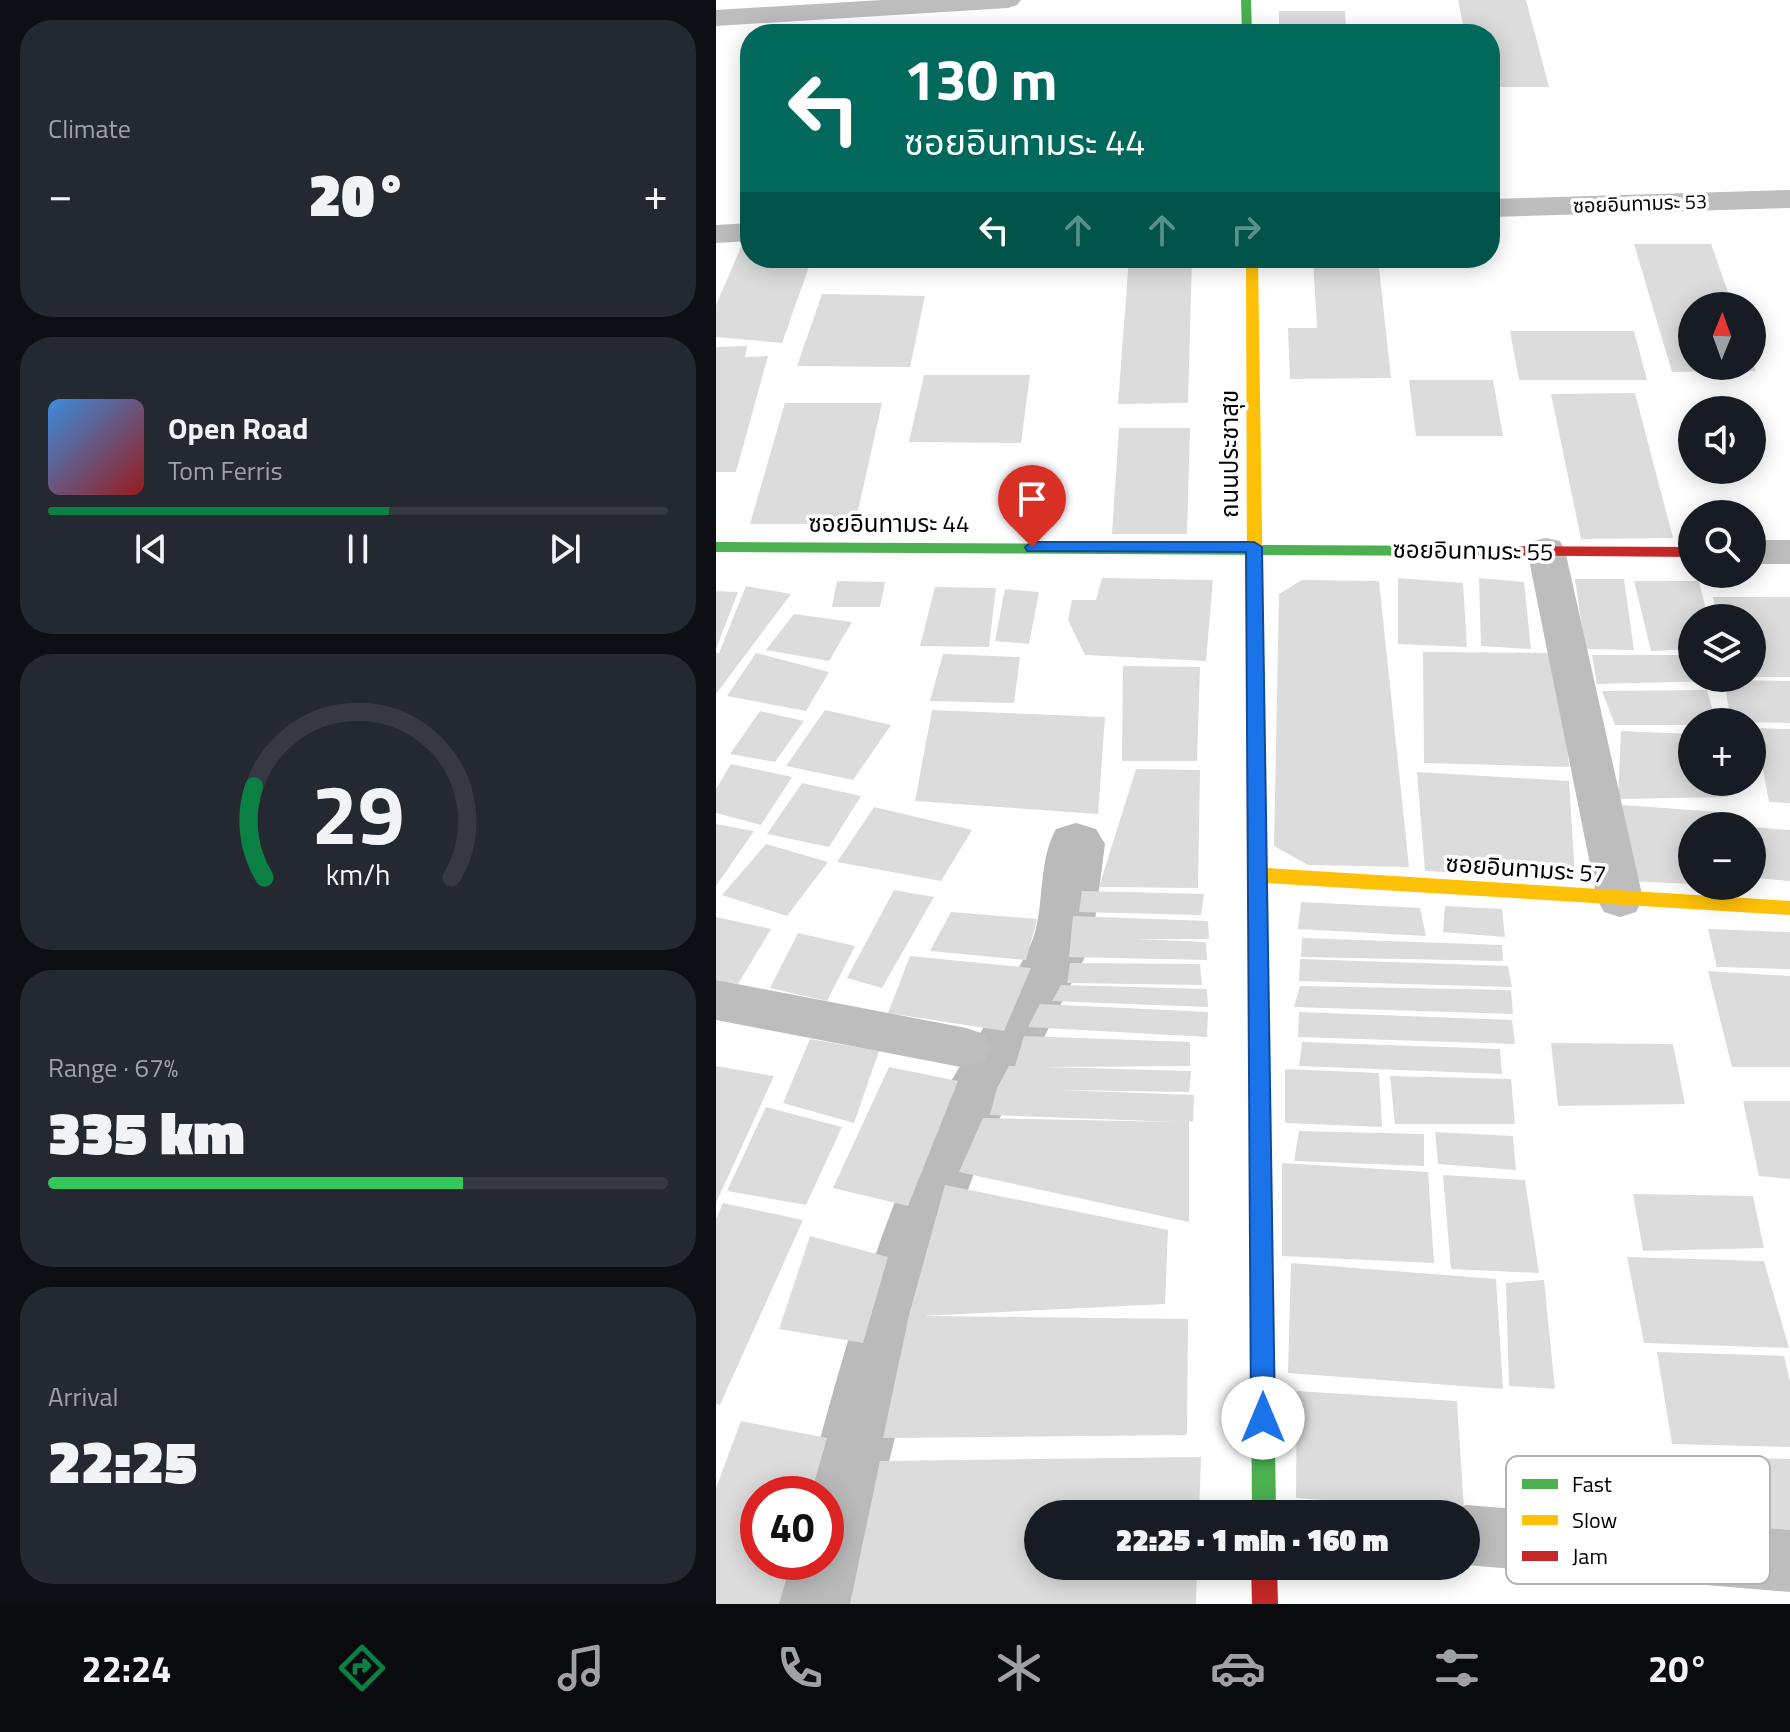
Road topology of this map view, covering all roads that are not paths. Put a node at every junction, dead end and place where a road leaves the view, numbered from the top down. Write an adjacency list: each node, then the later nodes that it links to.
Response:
1 (1008, 0): 3 (street)
2 (1246, 0): 4 (street)
3 (716, 18)
4 (1247, 24)
5 (1790, 199): 6 (street, ซอยอินทามระ 53)
6 (1500, 208)
7 (740, 233): 8 (street)
8 (716, 234)
9 (1252, 268): 11 (street, ถนนประชาสุข)
10 (716, 547): 11 (street, ซอยอินทามระ 44)
11 (1254, 547): 12 (street, ซอยอินทามระ 55); 16 (street, ถนนประชาสุข)
12 (1546, 550): 13 (street, ซอยอินทามระ 55); 17 (street)
13 (1678, 552)
14 (1766, 552): 15 (street)
15 (1790, 552)
16 (1260, 875): 17 (street, ซอยอินทามระ 57); 21 (street, ถนนประชาสุข)
17 (1620, 899): 18 (street, ซอยอินทามระ 57)
18 (1790, 908)
19 (716, 1000): 20 (street)
20 (966, 1048)
21 (1264, 1500)
22 (1480, 1536): 23 (street)
23 (1506, 1538)
24 (1770, 1559): 25 (street)
25 (1790, 1561)
26 (1264, 1580): 27 (street)
27 (1265, 1604)

